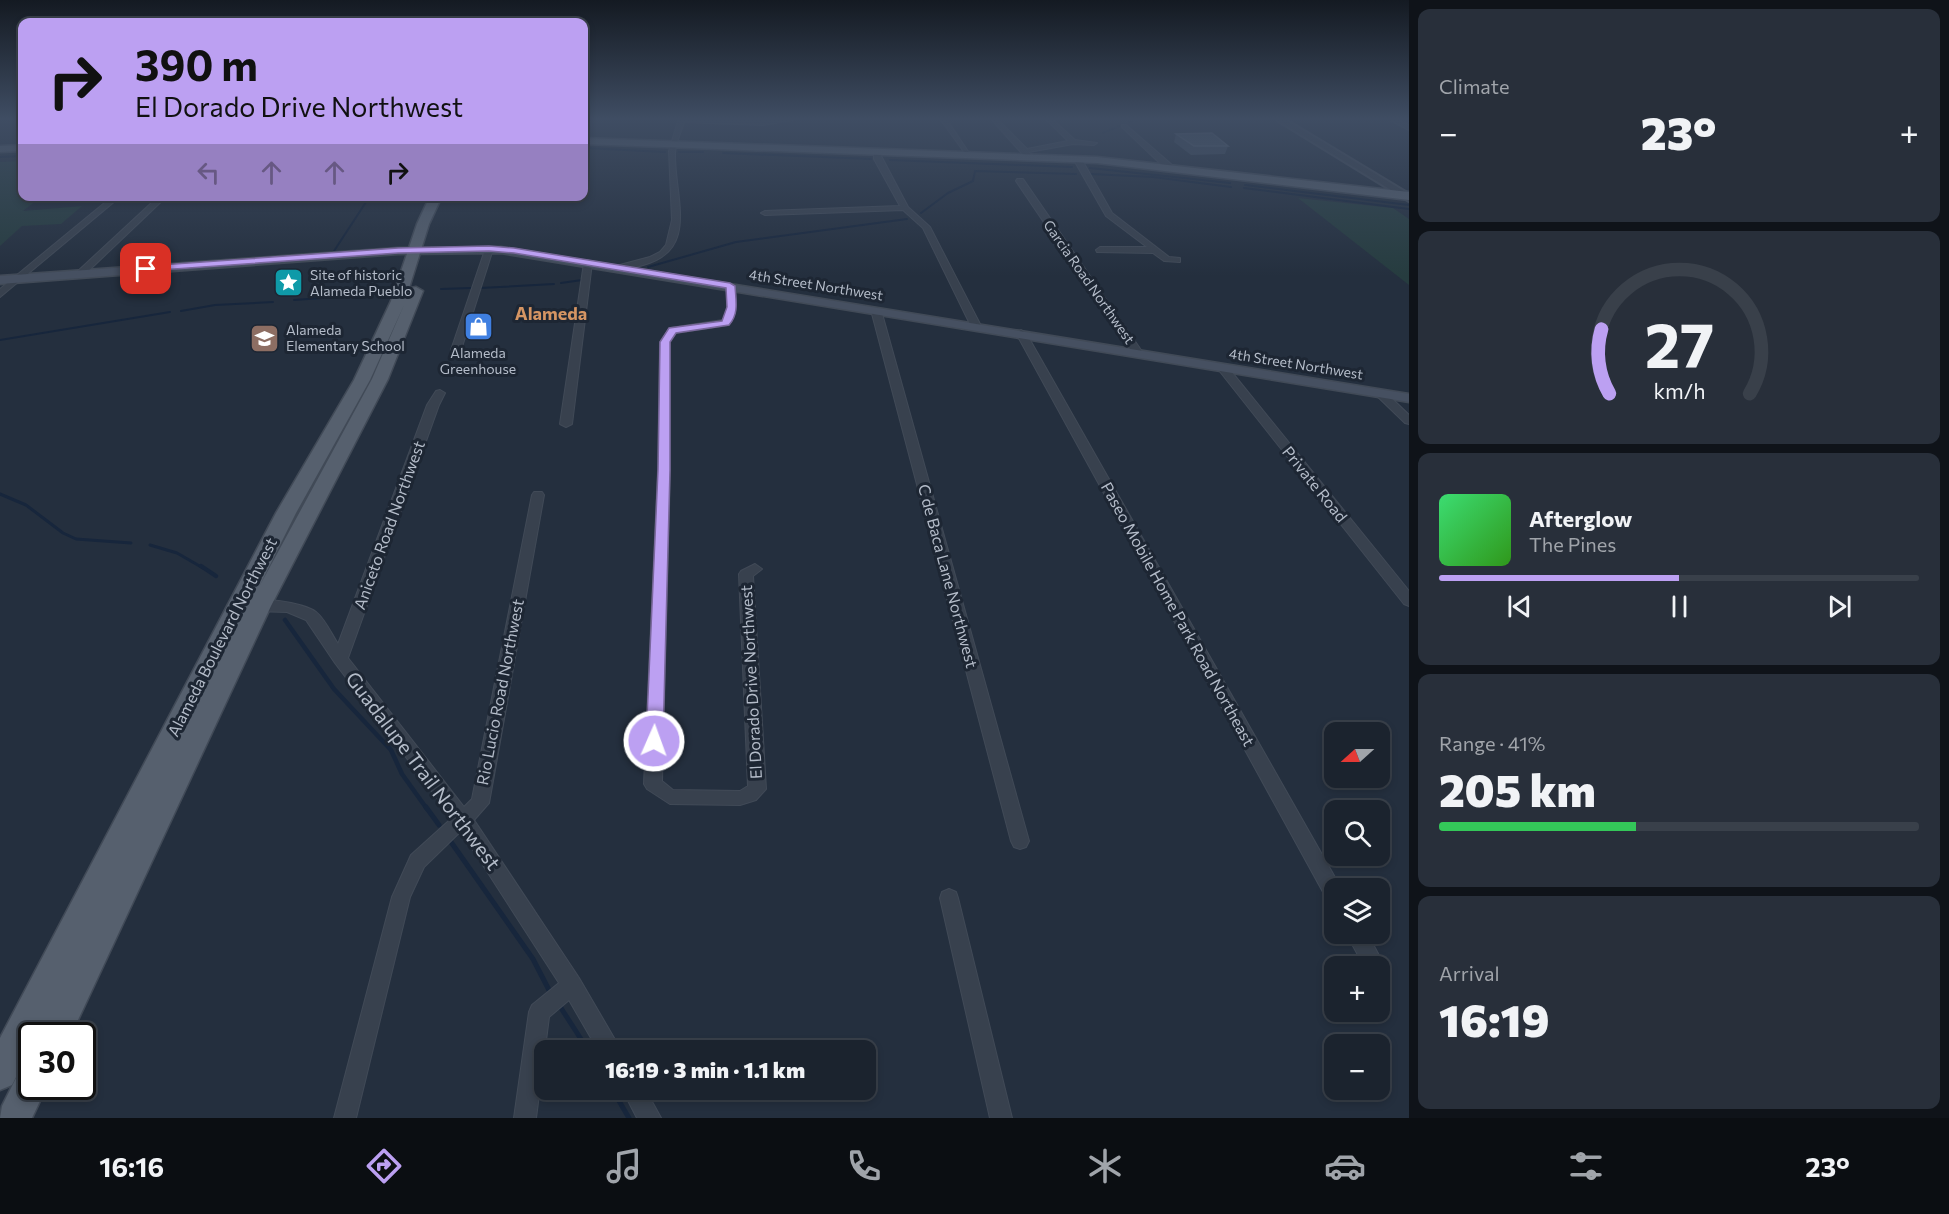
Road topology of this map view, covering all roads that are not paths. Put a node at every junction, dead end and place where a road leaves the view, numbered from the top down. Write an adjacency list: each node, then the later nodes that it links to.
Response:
1 (674, 172): 20 (street)
2 (886, 172): 12 (street)
3 (1085, 172): 17 (street)
4 (1212, 172): 7 (main road)
5 (1368, 172): 7 (street)
6 (1020, 181): 30 (street, Garcia Road Northwest)
7 (1408, 196)
8 (111, 201): 22 (street)
9 (159, 201): 21 (street)
10 (435, 201): 15 (main road, Alameda Boulevard Northwest)
11 (446, 201): 15 (main road, Alameda Boulevard Northwest)
12 (905, 208): 13 (street); 27 (street)
13 (765, 213)
14 (489, 249): 15 (main road, 4th Street Northwest); 19 (main road, 4th Street Northwest); 29 (street)
15 (421, 250): 21 (main road, 4th Street Northwest); 40 (main road, Alameda Boulevard Northwest)
16 (1100, 250): 17 (street)
17 (1154, 250): 18 (street)
18 (1177, 260)
19 (588, 263): 20 (main road, 4th Street Northwest); 36 (street)
20 (619, 268): 24 (main road, 4th Street Northwest)
21 (80, 274): 22 (main road, 4th Street Northwest)
22 (21, 278): 23 (main road, 4th Street Northwest); 25 (street)
23 (0, 280)
24 (730, 286): 26 (main road, 4th Street Northwest); 38 (street, El Dorado Drive Northwest)
25 (0, 294)
26 (876, 310): 27 (main road, 4th Street Northwest); 43 (street, C de Baca Lane Northwest)
27 (976, 326): 28 (main road, 4th Street Northwest)
28 (1021, 333): 30 (main road, 4th Street Northwest); 44 (street, Paseo Mobile Home Park Road Northeast)
29 (456, 350)
30 (1138, 353): 31 (main road, 4th Street Northwest)
31 (1222, 367): 33 (main road, 4th Street Northwest); 39 (street, Private Road)
32 (440, 393): 41 (street, Aniceto Road Northwest)
33 (1380, 393): 34 (main road, 4th Street Northwest); 35 (street)
34 (1409, 398)
35 (1409, 421)
36 (566, 424)
37 (538, 495): 42 (street, Rio Lucio Road Northwest)
38 (755, 569)
39 (1409, 601)
40 (250, 605): 41 (street, Guadalupe Trail Northwest); 47 (main road, Alameda Boulevard Northwest); 49 (main road, Alameda Boulevard Northwest)
41 (340, 659): 42 (street, Guadalupe Trail Northwest)
42 (462, 817): 46 (street, Guadalupe Trail Northwest); 53 (street, Rio Lucio Road Northwest)
43 (1020, 841)
44 (1326, 878)
45 (950, 898): 56 (street)
46 (572, 985): 48 (street, Guadalupe Trail Northwest); 54 (street)
47 (60, 1022)
48 (604, 1040)
49 (0, 1073)
50 (23, 1100): 52 (main road)
51 (639, 1100): 55 (street)
52 (14, 1118)
53 (345, 1118)
54 (525, 1118)
55 (650, 1118)
56 (1001, 1118)

